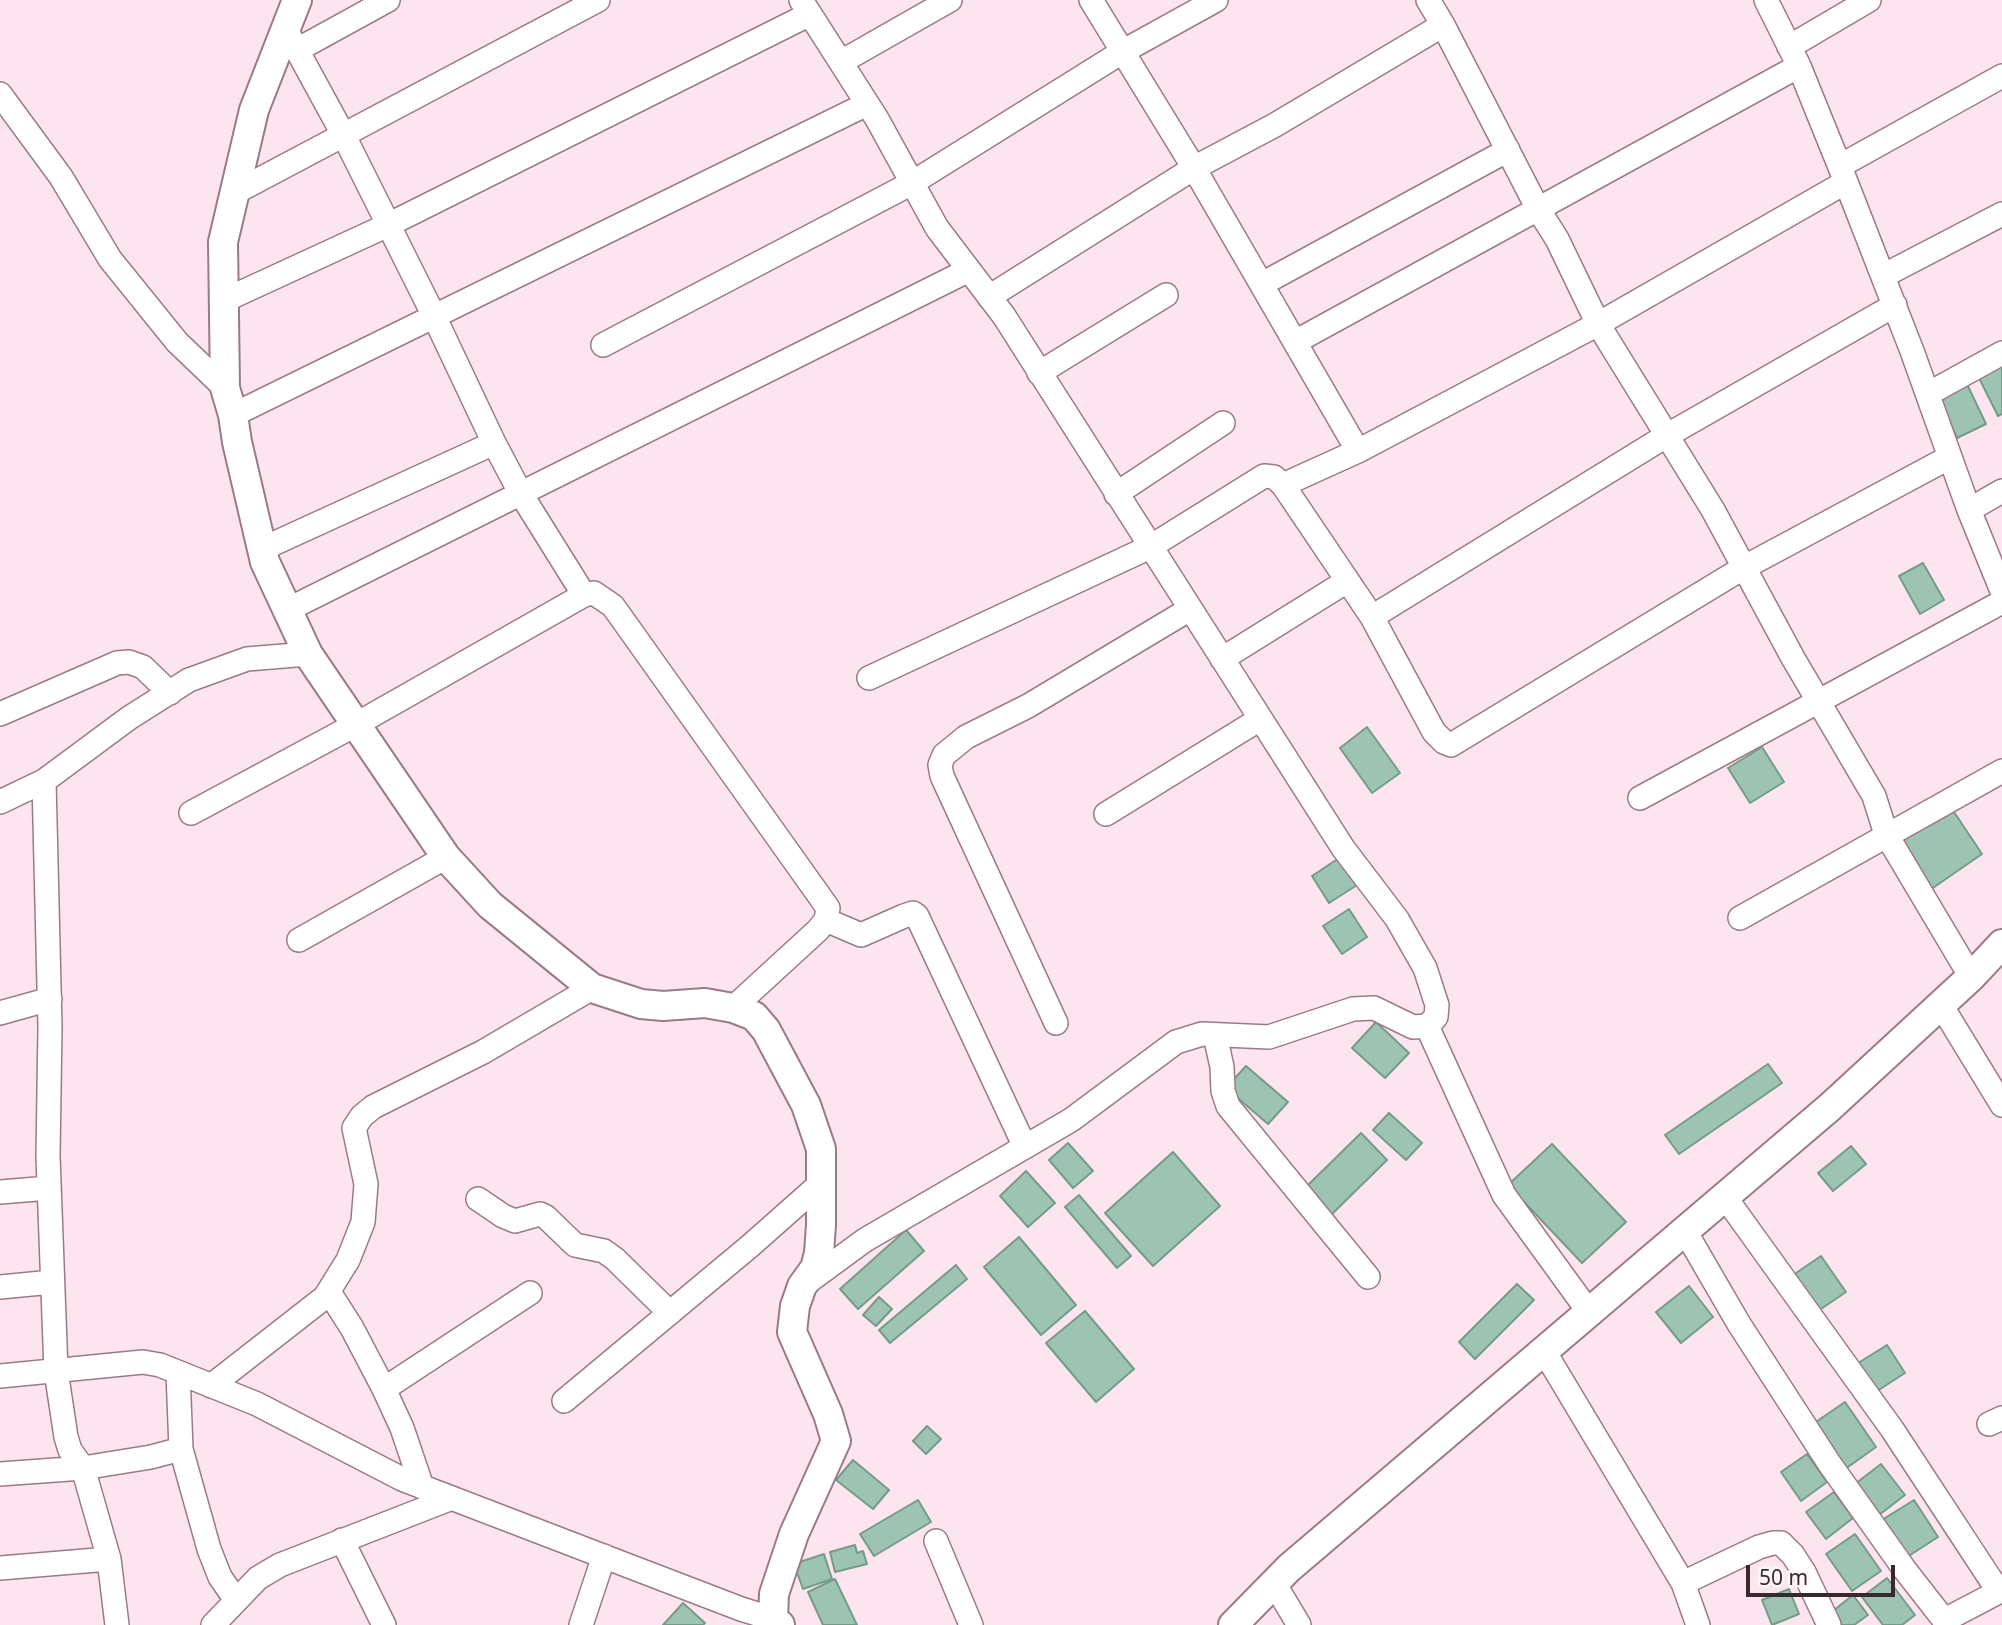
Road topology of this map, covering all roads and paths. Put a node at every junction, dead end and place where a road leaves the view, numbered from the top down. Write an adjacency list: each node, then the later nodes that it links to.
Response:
1 (297, 0): 12 (main road)
2 (388, 0): 12 (street)
3 (598, 0): 19 (street)
4 (950, 0): 15 (street)
5 (1091, 0): 13 (street)
6 (1216, 0): 13 (street)
7 (1428, 0): 11 (street)
8 (1766, 0): 14 (street)
9 (1869, 0): 14 (street)
10 (806, 7): 15 (street); 27 (street)
11 (1443, 26): 20 (street); 21 (street)
12 (291, 39): 19 (street); 24 (main road)
13 (1122, 52): 21 (street); 23 (street)
14 (1794, 57): 22 (street); 25 (street)
15 (841, 62): 18 (street)
16 (2002, 76): 22 (street)
17 (0, 94): 42 (street)
18 (867, 104): 23 (street); 35 (street)
19 (344, 136): 24 (street); 27 (street)
20 (1508, 150): 25 (street); 30 (street)
21 (1194, 168): 30 (street); 32 (street)
22 (1843, 174): 29 (street); 36 (street)
23 (912, 183): 28 (street); 38 (street)
24 (234, 193): 33 (main road)
25 (1538, 209): 36 (street); 37 (street)
26 (2002, 214): 29 (street)
27 (388, 225): 33 (street); 35 (street)
28 (969, 270): 32 (street); 50 (street)
29 (1883, 276): 34 (street)
30 (1262, 284): 37 (street)
31 (1166, 295): 40 (street)
32 (989, 297): 40 (street)
33 (223, 301): 42 (main road)
34 (1895, 305): 41 (street); 44 (street)
35 (434, 316): 42 (street); 45 (street)
36 (1598, 324): 44 (street); 46 (street)
37 (1295, 342): 46 (street)
38 (603, 345)
39 (2002, 353): 41 (street)
40 (1039, 373): 51 (street)
41 (1928, 394): 47 (street)
42 (229, 402): 54 (main road)
43 (1223, 423): 51 (street)
44 (1666, 436): 55 (street); 62 (street)
45 (494, 443): 50 (street); 54 (street)
46 (1358, 451): 48 (street)
47 (1950, 457): 52 (street); 55 (street)
48 (1283, 485): 53 (street); 56 (street)
49 (2002, 491): 52 (street)
50 (521, 494): 58 (street); 61 (street)
51 (1116, 494): 53 (street)
52 (1969, 510): 57 (street)
53 (1150, 547): 60 (street); 65 (street)
54 (262, 549): 61 (main road)
55 (1743, 568): 62 (street); 67 (street)
56 (1347, 581): 62 (street); 64 (street)
57 (2002, 591)
58 (584, 594): 70 (street); 80 (street)
59 (2002, 602): 67 (street)
60 (1190, 609): 64 (street); 89 (street)
61 (288, 610): 63 (main road)
62 (1372, 617)
63 (308, 654): 66 (street); 70 (main road)
64 (1222, 659): 69 (street)
65 (869, 678)
66 (170, 693): 68 (street); 72 (street)
67 (1817, 701): 73 (street); 77 (street)
68 (0, 714)
69 (1260, 719): 76 (street); 90 (street)
70 (355, 725): 75 (street); 78 (main road)
71 (2002, 771): 77 (street)
72 (44, 781): 74 (street); 85 (street)
73 (1640, 798)
74 (0, 802)
75 (191, 813)
76 (1106, 814)
77 (1886, 834): 79 (street); 83 (street)
78 (446, 857): 81 (street); 84 (main road)
79 (1740, 918)
80 (826, 920): 87 (street); 93 (street)
81 (299, 940)
82 (2002, 944): 83 (main road)
83 (1971, 977): 86 (main road)
84 (592, 988): 87 (main road); 104 (street)
85 (50, 999): 88 (street); 95 (street)
86 (1941, 1005): 92 (street); 97 (main road)
87 (733, 1008): 94 (main road)
88 (0, 1013)
89 (1056, 1023)
90 (1427, 1026): 91 (street); 106 (street)
91 (1215, 1035): 93 (street); 100 (street)
92 (2002, 1105)
93 (1025, 1147): 102 (street)
94 (820, 1184): 102 (main road); 107 (street)
95 (49, 1188): 96 (street); 101 (street)
96 (0, 1192)
97 (1725, 1197): 99 (main road); 127 (street)
98 (478, 1199): 107 (street)
99 (1685, 1231): 106 (main road); 130 (street)
100 (1368, 1277)
101 (52, 1282): 103 (street); 109 (street)
102 (802, 1286): 129 (main road)
103 (0, 1287)
104 (329, 1292): 112 (street); 113 (street)
105 (530, 1293): 113 (street)
106 (1589, 1312): 108 (main road)
107 (670, 1313): 114 (street)
108 (1544, 1350): 125 (street); 126 (main road)
109 (55, 1371): 110 (street); 111 (street); 116 (street)
110 (178, 1373): 112 (street); 115 (street)
111 (0, 1376)
112 (211, 1386): 118 (street)
113 (384, 1389): 118 (street)
114 (564, 1401)
115 (181, 1449): 116 (street); 128 (street)
116 (83, 1468): 117 (street); 123 (street)
117 (0, 1474)
118 (422, 1487): 119 (street)
119 (452, 1498): 120 (street); 122 (street)
120 (342, 1541): 128 (street); 133 (street)
121 (936, 1541): 135 (street)
122 (604, 1556): 129 (street); 134 (street)
123 (109, 1559): 124 (street); 131 (street)
124 (0, 1569)
125 (1688, 1581): 138 (street); 139 (street)
126 (1274, 1583): 136 (main road); 137 (street)
127 (2001, 1591): 130 (street)
128 (236, 1600): 132 (street)
129 (776, 1622)
130 (1947, 1623)
131 (117, 1625)
132 (213, 1625)
133 (384, 1625)
134 (581, 1625)
135 (971, 1625)
136 (1233, 1625)
137 (1299, 1625)
138 (1698, 1625)
139 (1829, 1625)

